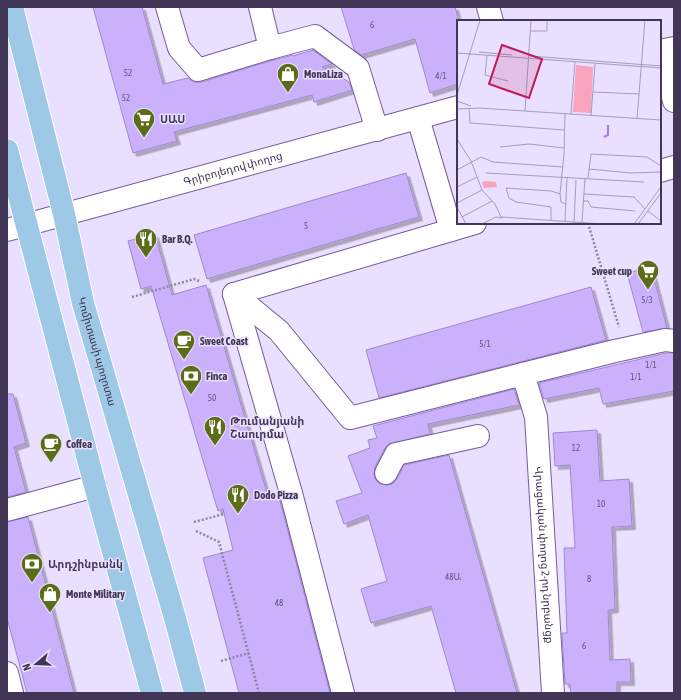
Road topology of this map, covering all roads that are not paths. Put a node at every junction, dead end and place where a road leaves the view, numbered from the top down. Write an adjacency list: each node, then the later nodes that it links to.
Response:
1 (12, 7): 16 (main road, Կոմիտասի պողոտա)
2 (167, 7): 6 (street)
3 (260, 7): 6 (street)
4 (488, 7): 5 (street)
5 (492, 20)
6 (270, 48): 12 (street)
7 (667, 59): 8 (street)
8 (674, 100)
9 (457, 107): 11 (street, Գրիբոյեդով փողոց)
10 (457, 122): 11 (street, Գրիբոյեդով փողոց)
11 (420, 125): 12 (street, Գրիբոյեդով փողոց); 16 (street, Գրիբոյեդով փողոց); 18 (street)
12 (377, 130): 16 (street, Գրիբոյեդով փողոց)
13 (7, 150): 19 (main road)
14 (674, 167): 15 (street)
15 (661, 171)
16 (65, 221): 19 (street, Գրիբոյեդով փողոց); 31 (main road, Կոմիտասի պողոտա)
17 (472, 224): 18 (street)
18 (451, 230): 21 (street)
19 (21, 231): 20 (street, Գրիբոյեդով փողոց); 26 (main road)
20 (7, 244)
21 (234, 294): 23 (street); 32 (street)
22 (674, 341): 23 (street)
23 (523, 374): 33 (street, Վրացական փողոց 2-րդ նրբանցք)
24 (478, 436): 25 (street)
25 (386, 473)
26 (95, 486): 27 (street); 30 (main road)
27 (7, 510)
28 (7, 673): 29 (street)
29 (12, 693)
30 (152, 693)
31 (195, 693)
32 (343, 693)
33 (553, 693)

